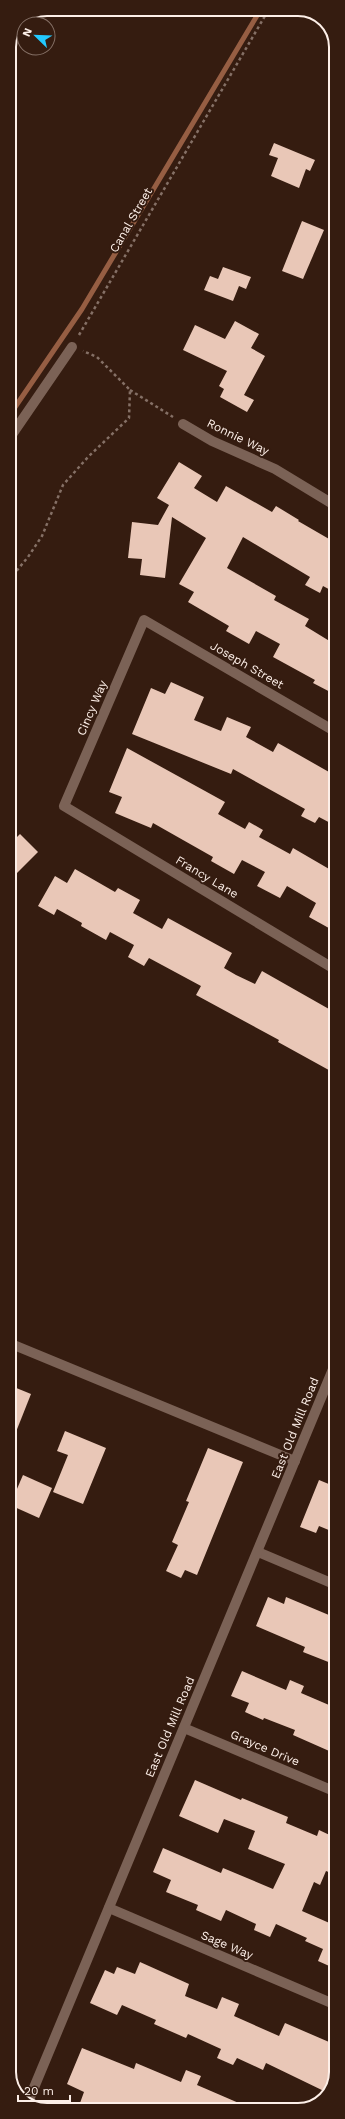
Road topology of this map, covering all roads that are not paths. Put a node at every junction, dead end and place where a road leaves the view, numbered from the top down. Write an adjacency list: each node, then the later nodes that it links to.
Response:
1 (72, 347): 3 (street)
2 (183, 424): 4 (street, Ronnie Way)
3 (16, 429)
4 (329, 502)
5 (144, 620): 6 (street, Joseph Street); 7 (street, Cincy Way)
6 (329, 728)
7 (64, 806): 8 (street, Francy Lane)
8 (329, 966)
9 (16, 1347): 11 (street)
10 (329, 1379): 11 (street, East Old Mill Road)
11 (295, 1461): 12 (street, East Old Mill Road)
12 (258, 1552): 13 (street); 14 (street, East Old Mill Road)
13 (329, 1582)
14 (184, 1728): 15 (street, Grayce Drive); 16 (street, East Old Mill Road)
15 (329, 1789)
16 (109, 1908): 17 (street, Sage Way); 18 (street, East Old Mill Road)
17 (329, 2002)
18 (30, 2098)

